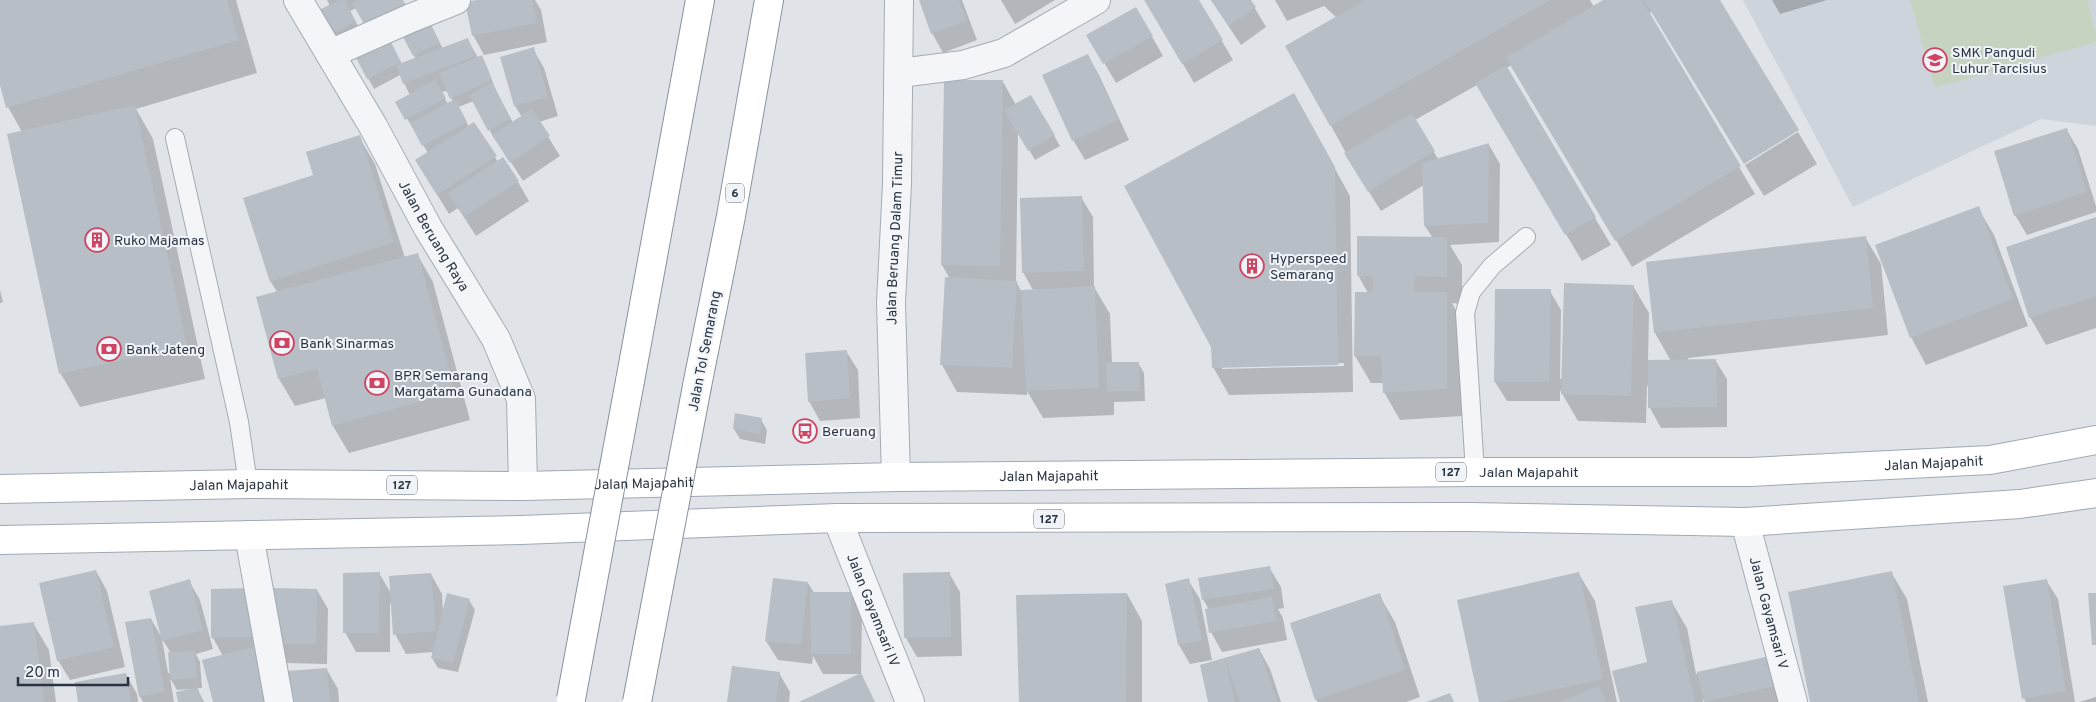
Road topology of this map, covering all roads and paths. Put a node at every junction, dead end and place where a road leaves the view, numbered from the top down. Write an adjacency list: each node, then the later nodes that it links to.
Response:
1 (298, 0): 7 (street, Jalan Beruang Raya)
2 (456, 0): 7 (street)
3 (700, 0): 22 (main road, bridge)
4 (768, 0): 24 (main road, Jalan Tol Semarang / 6, bridge)
5 (899, 0): 8 (street, Jalan Beruang Dalam Timur)
6 (1096, 0): 8 (street)
7 (330, 54): 15 (street, Jalan Beruang Raya)
8 (900, 73): 13 (street, Jalan Beruang Dalam Timur)
9 (175, 138): 14 (lane)
10 (1526, 237): 12 (lane)
11 (2096, 440): 12 (main road, Jalan Majapahit / 127)
12 (1476, 472): 13 (main road, Jalan Majapahit / 127)
13 (896, 477): 15 (main road, Jalan Majapahit / 127)
14 (248, 484): 15 (main road, Jalan Majapahit / 127); 16 (main road, Jalan Majapahit / 127)
15 (523, 486)
16 (0, 489)
17 (2096, 493): 19 (main road, 127)
18 (837, 518): 19 (main road, 127); 20 (main road, 127); 25 (street, Jalan Gayamsari IV)
19 (1745, 522): 26 (street, Jalan Gayamsari V)
20 (249, 535): 21 (main road, 127); 23 (street)
21 (0, 540)
22 (571, 701)
23 (279, 702)
24 (638, 702)
25 (910, 702)
26 (1793, 702)

